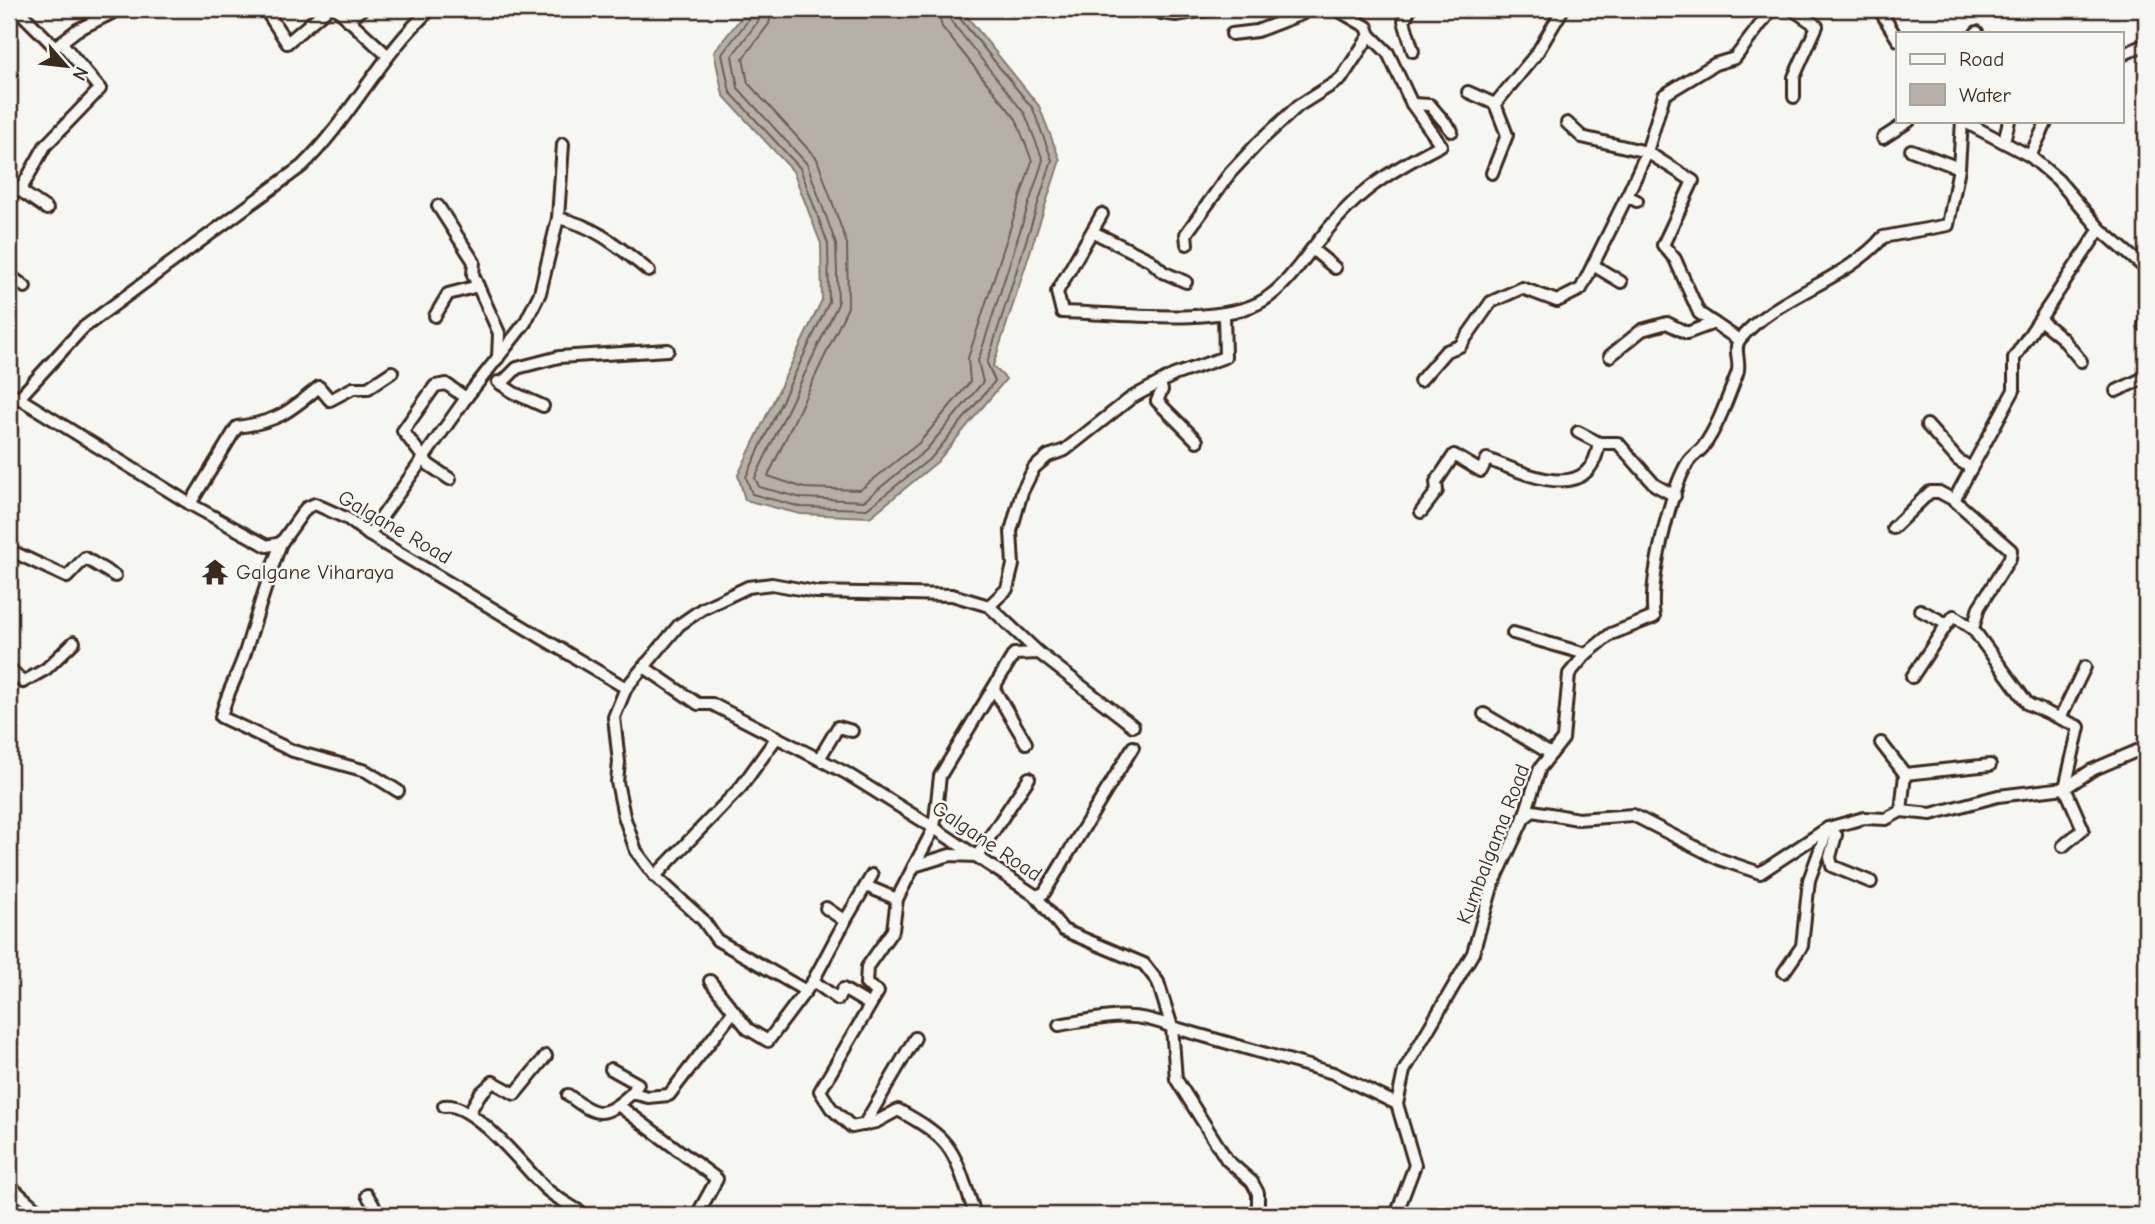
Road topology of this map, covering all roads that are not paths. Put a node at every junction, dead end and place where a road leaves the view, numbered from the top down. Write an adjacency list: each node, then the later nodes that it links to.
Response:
1 (17, 9): 22 (street)
2 (120, 9): 22 (street)
3 (265, 9): 4 (street)
4 (327, 9)
5 (337, 9): 18 (street)
6 (362, 9): 18 (street)
7 (431, 9): 26 (street)
8 (1157, 9): 9 (street)
9 (1213, 9)
10 (1306, 9): 19 (street)
11 (1336, 9): 20 (street)
12 (1410, 9): 24 (street)
13 (1563, 9): 30 (street)
14 (1772, 9): 42 (street)
15 (1792, 9): 28 (street)
16 (1892, 9): 17 (street)
17 (1880, 10): 21 (street)
18 (348, 20): 26 (street)
19 (1232, 34)
20 (1370, 35): 29 (street); 54 (street)
21 (1896, 37)
22 (61, 42): 47 (street)
23 (2146, 44): 25 (street)
24 (1413, 51)
25 (2124, 54)
26 (387, 55): 82 (street)
27 (1468, 92): 30 (street)
28 (1794, 97)
29 (1412, 104): 37 (street); 55 (street)
30 (1495, 104): 45 (street)
31 (1907, 122): 38 (street)
32 (1962, 122): 44 (street)
33 (1964, 122): 39 (street)
34 (2009, 122): 39 (street)
35 (2047, 122): 43 (street)
36 (1567, 123): 42 (street)
37 (1452, 131)
38 (1883, 138)
39 (2004, 141): 43 (street)
40 (563, 144): 51 (street)
41 (1911, 150): 44 (street)
42 (1647, 152): 56 (street); 68 (street)
43 (2031, 156): 52 (street)
44 (1959, 168): 69 (street)
45 (1492, 173)
46 (9, 183): 47 (street)
47 (20, 189): 49 (street)
48 (438, 206): 63 (street)
49 (47, 209)
50 (1102, 214): 53 (street)
51 (558, 218): 59 (street); 72 (street)
52 (2100, 229): 58 (street); 67 (street)
53 (1093, 232): 61 (street); 65 (street)
54 (1187, 244)
55 (1312, 249): 57 (street); 65 (street)
56 (1593, 265): 62 (street); 77 (street)
57 (1335, 268)
58 (2146, 269)
59 (649, 271)
60 (9, 275): 64 (street)
61 (1186, 282)
62 (1621, 282)
63 (478, 286): 66 (street); 72 (street)
64 (25, 287)
65 (1224, 313): 78 (street)
66 (435, 316)
67 (2040, 320): 73 (street); 90 (street)
68 (1714, 323): 69 (street); 71 (street)
69 (1739, 340): 92 (street, Kumbalgama Road)
70 (668, 350): 79 (street)
71 (1610, 356)
72 (498, 358): 75 (street)
73 (2081, 362)
74 (392, 372): 94 (street)
75 (487, 374): 79 (street); 83 (street)
76 (2146, 377): 80 (street)
77 (1420, 381)
78 (1160, 383): 87 (street); 102 (street)
79 (501, 384): 84 (street)
80 (2116, 390)
81 (9, 391): 82 (street)
82 (19, 398): 94 (street)
83 (466, 398): 89 (street); 89 (street)
84 (543, 406)
85 (1927, 425): 90 (street)
86 (1578, 432): 88 (street)
87 (1197, 441)
88 (1599, 443): 92 (street); 95 (street)
89 (425, 457): 91 (street); 97 (street)
90 (1971, 468): 93 (street)
91 (450, 480)
92 (1675, 496): 109 (street, Kumbalgama Road)
93 (1954, 500): 96 (street); 105 (street)
94 (190, 504): 98 (street)
95 (1421, 512)
96 (1893, 528)
97 (369, 535): 98 (street, Galgane Road); 114 (street, Galgane Road)
98 (281, 543): 132 (street)
99 (9, 550): 100 (street)
100 (115, 576)
101 (728, 597): 110 (street)
102 (989, 606): 108 (street); 110 (street)
103 (1920, 610): 104 (street)
104 (1947, 624): 105 (street); 113 (street)
105 (1973, 629): 117 (street)
106 (1513, 633): 109 (street)
107 (74, 642): 112 (street)
108 (1039, 653): 115 (street); 118 (street)
109 (1586, 654): 126 (street, Kumbalgama Road)
110 (644, 667): 114 (street); 120 (street, Galgane Road)
111 (2085, 667): 117 (street)
112 (9, 668)
113 (1912, 677)
114 (626, 688): 141 (street)
115 (994, 689): 121 (street); 135 (street)
116 (1484, 714): 126 (street)
117 (2060, 718): 131 (street)
118 (1133, 726)
119 (852, 731): 127 (street)
120 (776, 737): 127 (street, Galgane Road); 141 (street)
121 (1026, 743)
122 (1881, 743): 129 (street)
123 (1133, 747): 144 (street)
124 (2146, 747): 125 (street)
125 (2140, 753): 131 (street)
126 (1551, 754): 134 (street, Kumbalgama Road)
127 (818, 759): 135 (street, Galgane Road)
128 (1990, 765): 129 (street)
129 (1905, 774): 133 (street)
130 (1029, 778): 138 (street)
131 (2065, 788): 133 (street); 137 (street)
132 (398, 791)
133 (1901, 811): 136 (street)
134 (1523, 820): 136 (street); 161 (street, Kumbalgama Road)
135 (934, 828): 138 (street, Galgane Road); 139 (street)
136 (1828, 828): 142 (street); 148 (street)
137 (2063, 846)
138 (977, 856): 139 (street); 144 (street, Galgane Road)
139 (914, 866): 145 (street)
140 (872, 875): 143 (street)
141 (655, 876): 151 (street)
142 (1871, 882)
143 (866, 886): 145 (street); 147 (street)
144 (1036, 897): 155 (street, Galgane Road)
145 (897, 900): 152 (street)
146 (826, 908): 147 (street)
147 (845, 921): 150 (street)
148 (1784, 972)
149 (710, 981): 153 (street)
150 (813, 981): 151 (street); 152 (street)
151 (806, 991): 153 (street)
152 (870, 1005): 165 (street)
153 (733, 1012): 159 (street)
154 (1059, 1025): 155 (street)
155 (1172, 1027): 161 (street); 168 (street, Galgane Road)
156 (915, 1038): 165 (street)
157 (546, 1056): 164 (street)
158 (611, 1069): 159 (street)
159 (632, 1093): 162 (street)
160 (568, 1096): 162 (street)
161 (1397, 1104): 176 (street, Kumbalgama Road)
162 (618, 1105): 175 (street)
163 (444, 1106): 164 (street)
164 (469, 1114): 172 (street)
165 (864, 1125): 169 (street)
166 (9, 1185): 170 (street)
167 (367, 1195): 171 (street)
168 (1258, 1204)
169 (973, 1208)
170 (43, 1215)
171 (371, 1215)
172 (585, 1215)
173 (663, 1215): 174 (street)
174 (670, 1215)
175 (697, 1215)
176 (1396, 1215)

